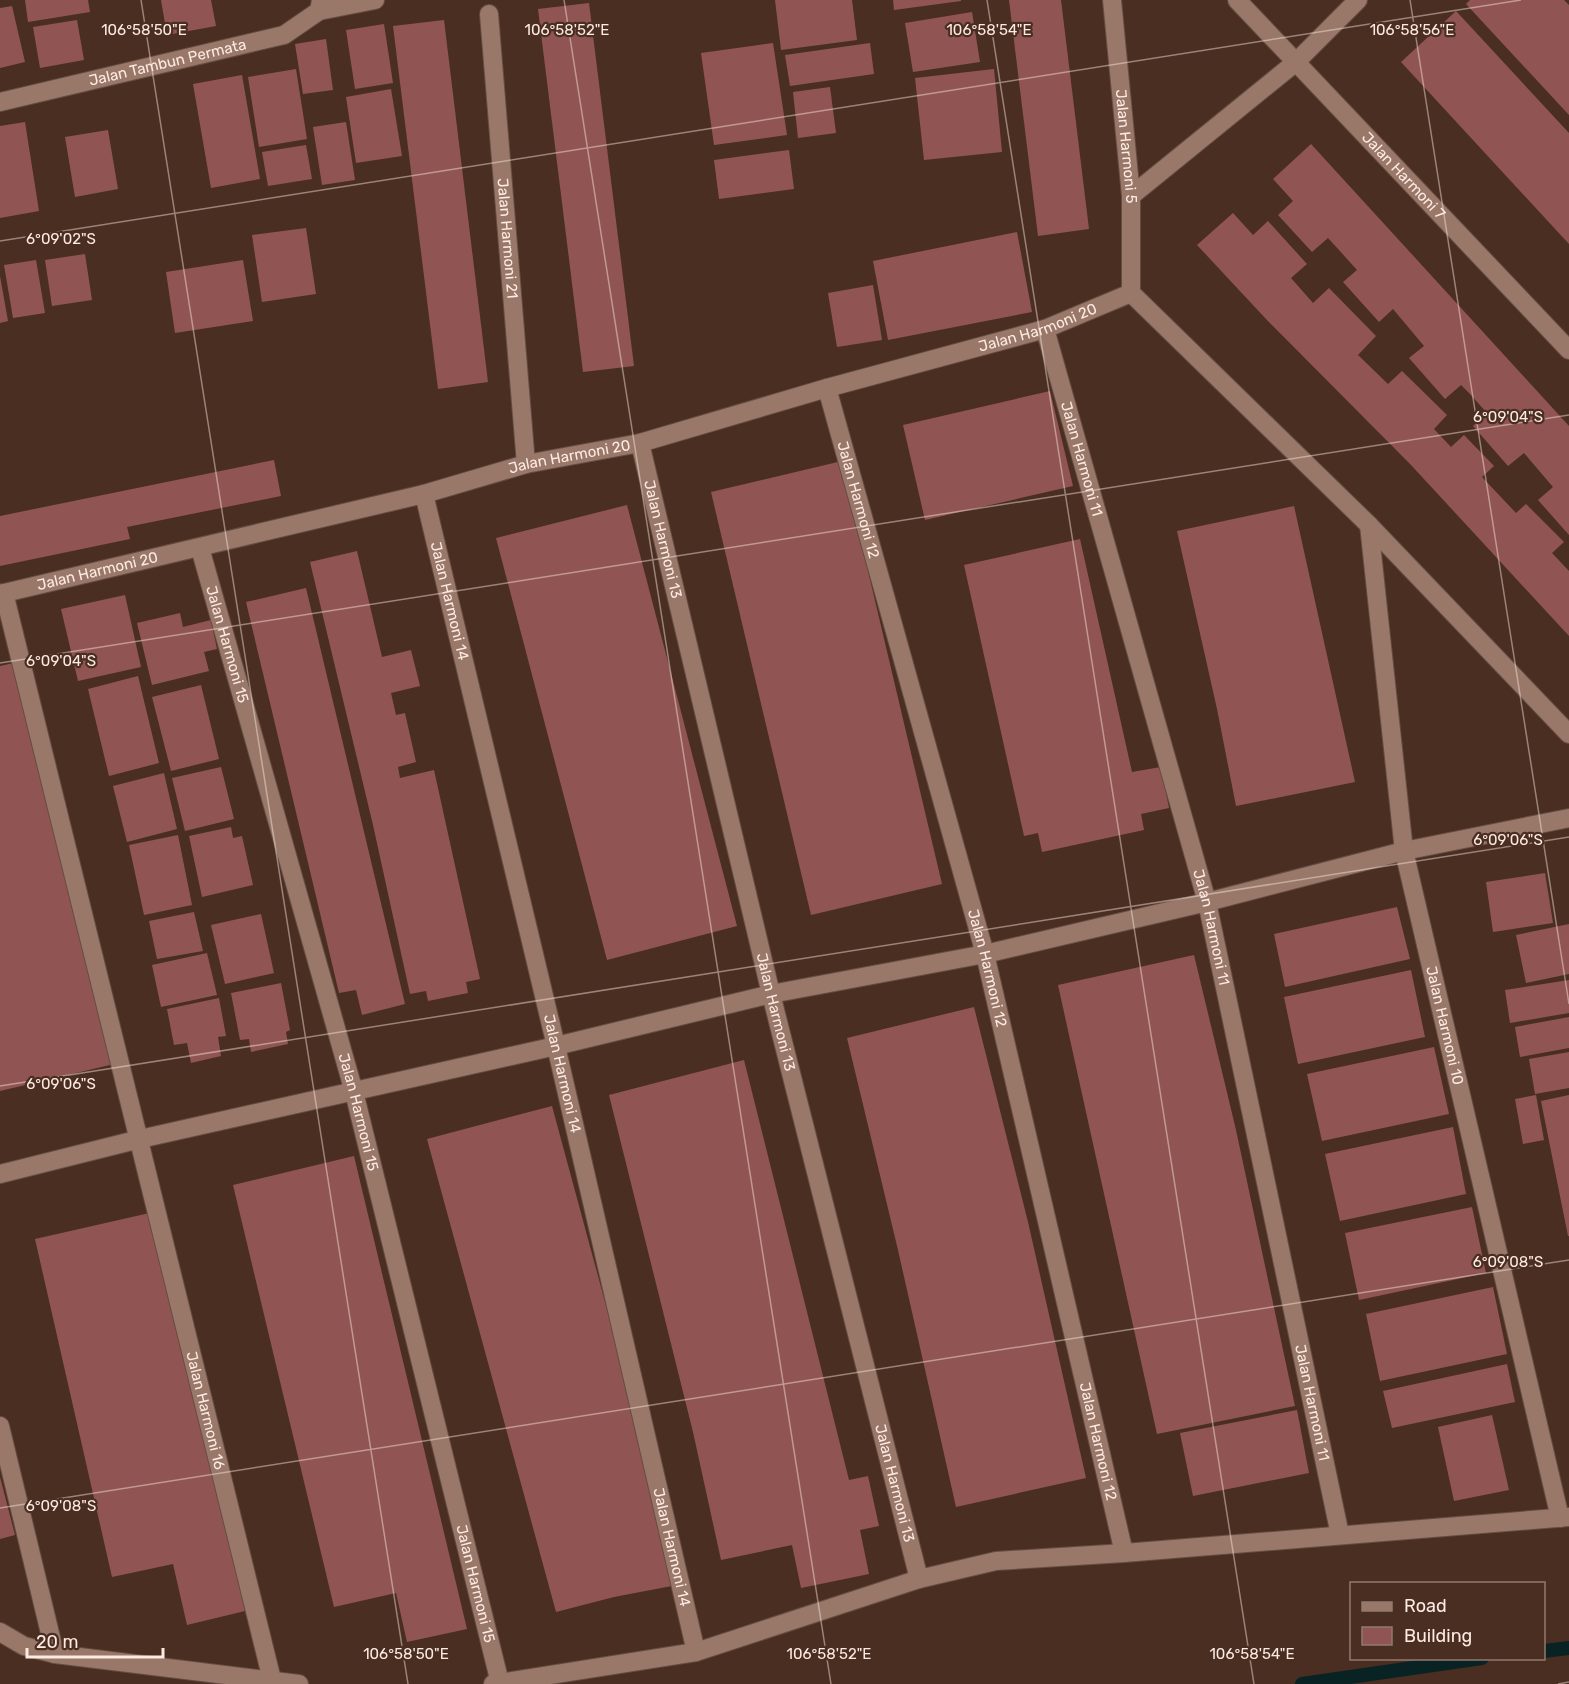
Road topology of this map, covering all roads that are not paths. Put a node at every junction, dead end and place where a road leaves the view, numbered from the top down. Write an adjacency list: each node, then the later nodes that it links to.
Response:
1 (375, 0): 5 (street)
2 (1112, 0): 9 (street, Jalan Harmoni 5)
3 (1237, 0): 7 (street, Jalan Harmoni 7)
4 (1358, 0): 7 (street)
5 (320, 6): 8 (street, Jalan Tambun Permata)
6 (489, 14): 15 (street, Jalan Harmoni 21)
7 (1296, 62): 9 (street); 12 (street, Jalan Harmoni 7)
8 (0, 102)
9 (1131, 196): 10 (street, Jalan Harmoni 5)
10 (1131, 293): 11 (street, Jalan Harmoni 20); 17 (street)
11 (1045, 329): 13 (street, Jalan Harmoni 20); 24 (street, Jalan Harmoni 11)
12 (1569, 350)
13 (827, 388): 14 (street, Jalan Harmoni 20); 25 (street, Jalan Harmoni 12)
14 (640, 443): 15 (street, Jalan Harmoni 20); 26 (street, Jalan Harmoni 13)
15 (526, 464): 16 (street, Jalan Harmoni 20)
16 (424, 494): 18 (street, Jalan Harmoni 20); 27 (street, Jalan Harmoni 14)
17 (1369, 525): 20 (street); 23 (street, Jalan Harmoni 10)
18 (200, 548): 19 (street, Jalan Harmoni 20); 28 (street, Jalan Harmoni 15)
19 (2, 594): 29 (street, Jalan Harmoni 16)
20 (1569, 734)
21 (1569, 805): 22 (street)
22 (1564, 819): 23 (street)
23 (1404, 851): 24 (street); 32 (street, Jalan Harmoni 10)
24 (1207, 902): 25 (street); 33 (street, Jalan Harmoni 11)
25 (985, 954): 26 (street); 34 (street, Jalan Harmoni 12)
26 (771, 994): 27 (street); 35 (street, Jalan Harmoni 13)
27 (556, 1046): 28 (street); 37 (street, Jalan Harmoni 14)
28 (354, 1092): 29 (street); 41 (street, Jalan Harmoni 15)
29 (140, 1139): 30 (street); 39 (street, Jalan Harmoni 16)
30 (0, 1174)
31 (0, 1426): 38 (street)
32 (1564, 1518): 33 (street)
33 (1340, 1535): 34 (street)
34 (1125, 1553): 35 (street)
35 (918, 1579): 37 (street)
36 (0, 1632): 38 (street)
37 (696, 1652): 41 (street)
38 (55, 1654): 39 (street)
39 (272, 1680): 40 (street)
40 (299, 1684)
41 (496, 1684)

